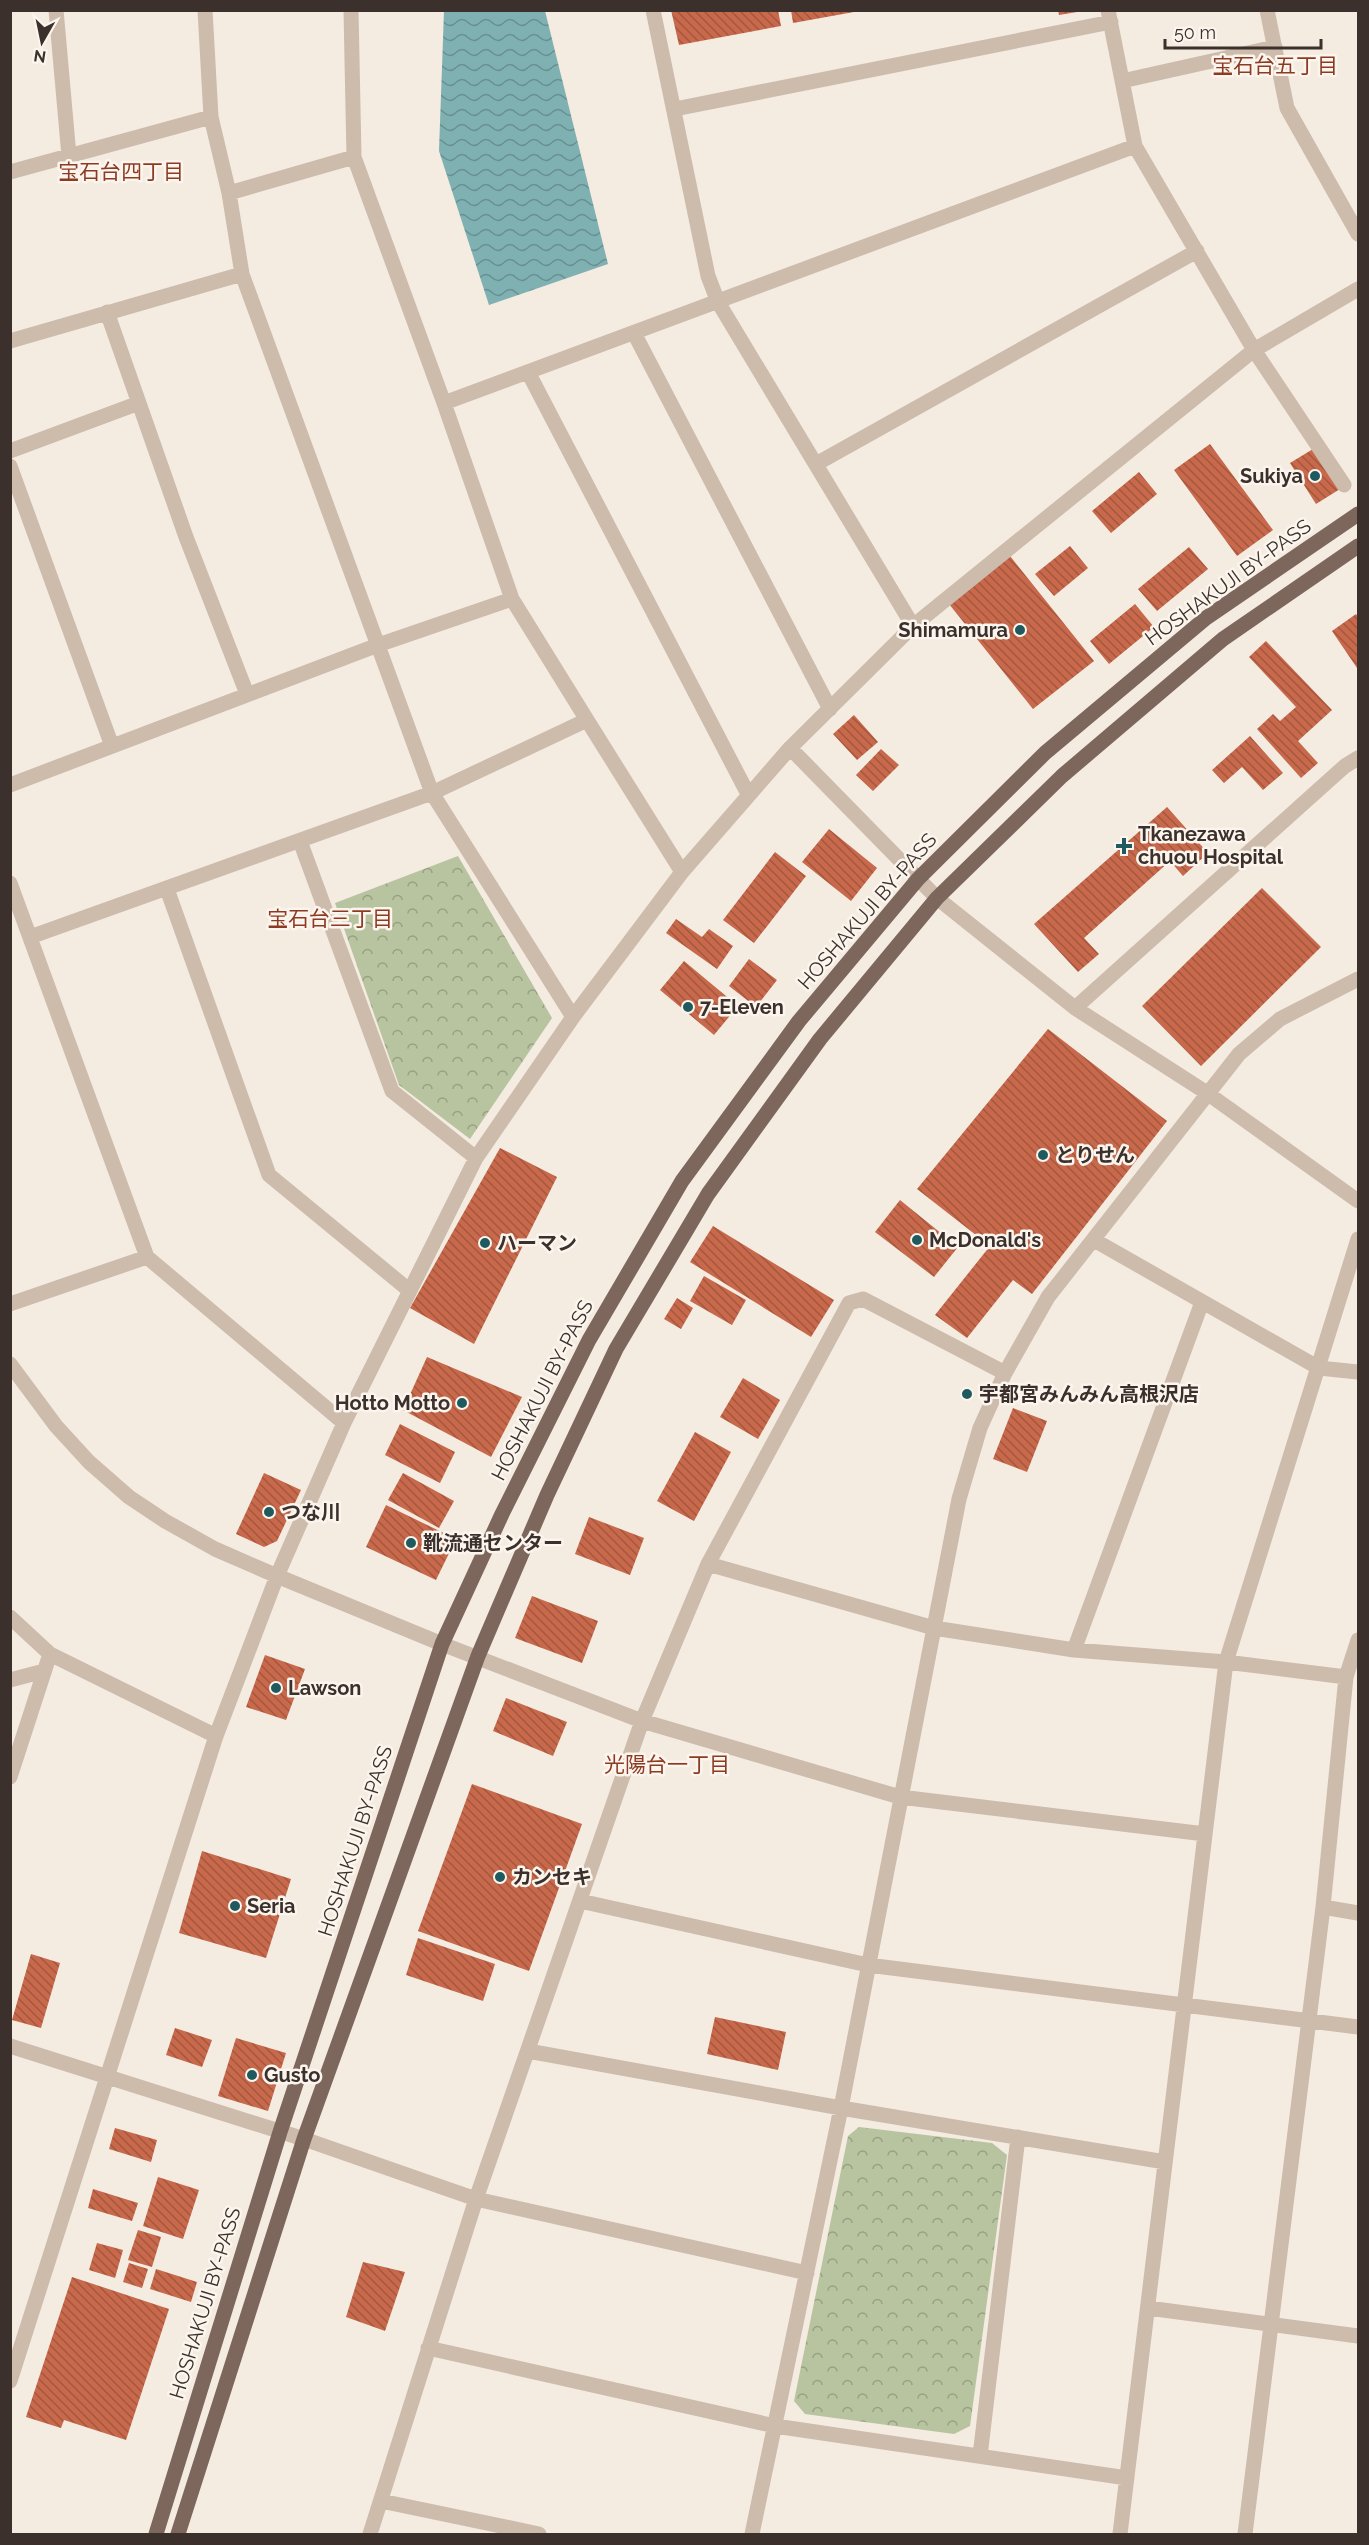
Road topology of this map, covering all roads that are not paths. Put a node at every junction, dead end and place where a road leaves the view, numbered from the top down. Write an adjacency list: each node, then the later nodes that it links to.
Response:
1 (56, 10): 12 (street)
2 (205, 10): 10 (street)
3 (351, 10): 13 (street)
4 (653, 10): 9 (street)
5 (1267, 10): 7 (street)
6 (1109, 16): 8 (street); 9 (street)
7 (1275, 47): 8 (street); 16 (street)
8 (1122, 81): 11 (street)
9 (675, 109): 20 (street)
10 (211, 117): 12 (street); 15 (street)
11 (1135, 146): 17 (street); 20 (street)
12 (69, 156): 14 (street)
13 (354, 157): 15 (street); 27 (street)
14 (10, 172)
15 (229, 193): 18 (street)
16 (1359, 234)
17 (1197, 251): 24 (street); 29 (street)
18 (242, 274): 21 (street); 36 (street)
19 (1359, 289): 24 (street)
20 (718, 302): 22 (street); 29 (street)
21 (107, 312): 23 (street); 26 (street)
22 (634, 333): 25 (street); 38 (street)
23 (10, 341)
24 (1254, 350): 31 (street); 35 (street)
25 (528, 372): 27 (street); 46 (street)
26 (139, 403): 28 (street); 37 (street)
27 (444, 403): 34 (street)
28 (10, 450)
29 (816, 464): 35 (street)
30 (10, 466): 40 (street)
31 (1344, 485)
32 (1359, 514): 49 (main road, HOSHAKUJI BY-PASS)
33 (1359, 546): 52 (main road)
34 (512, 598): 36 (street); 39 (street)
35 (913, 626): 38 (street)
36 (378, 645): 37 (street); 45 (street)
37 (247, 694): 40 (street)
38 (830, 709): 41 (street)
39 (587, 720): 45 (street); 48 (street)
40 (112, 746): 44 (street)
41 (790, 748): 46 (street); 49 (street)
42 (1359, 758): 43 (street)
43 (1352, 770): 55 (street)
44 (10, 785)
45 (432, 793): 47 (street); 56 (street)
46 (748, 794): 48 (street)
47 (300, 841): 51 (street); 58 (street)
48 (682, 872): 56 (street)
49 (918, 879): 52 (street); 76 (main road, HOSHAKUJI BY-PASS)
50 (10, 884): 53 (street)
51 (167, 889): 53 (street); 63 (street)
52 (937, 898): 55 (street); 79 (main road)
53 (30, 937): 62 (street)
54 (1359, 979): 57 (street)
55 (1075, 1008): 57 (street)
56 (573, 1017): 58 (street)
57 (1206, 1093): 59 (street); 61 (street)
58 (476, 1158): 63 (street)
59 (1359, 1201)
60 (1359, 1239): 67 (street)
61 (1094, 1240): 64 (street); 69 (street)
62 (147, 1257): 65 (street); 70 (street)
63 (410, 1291): 70 (street)
64 (1202, 1302): 67 (street); 77 (street)
65 (10, 1304)
66 (10, 1364): 72 (street)
67 (1319, 1368): 68 (street); 80 (street)
68 (1359, 1372)
69 (1005, 1373): 71 (street); 74 (street)
70 (344, 1423): 72 (street)
71 (708, 1564): 74 (street); 84 (street)
72 (277, 1576): 76 (street); 85 (street)
73 (10, 1617): 78 (street)
74 (934, 1628): 77 (street); 87 (street)
75 (1359, 1640): 82 (street)
76 (442, 1644): 79 (street); 100 (main road, HOSHAKUJI BY-PASS)
77 (1074, 1650): 80 (street)
78 (50, 1654): 81 (street); 85 (street)
79 (478, 1656): 84 (street); 102 (main road)
80 (1226, 1662): 82 (street); 88 (street)
81 (44, 1671): 83 (street); 86 (street)
82 (1346, 1677): 90 (street)
83 (10, 1680)
84 (642, 1720): 87 (street); 89 (street)
85 (216, 1736): 98 (street)
86 (10, 1777)
87 (900, 1797): 88 (street); 92 (street)
88 (1205, 1834): 93 (street)
89 (580, 1901): 92 (street); 97 (street)
90 (1323, 1906): 91 (street); 94 (street)
91 (1359, 1913)
92 (868, 1965): 93 (street); 99 (street)
93 (1184, 2006): 94 (street); 103 (street)
94 (1309, 2021): 95 (street); 107 (street)
95 (1359, 2027)
96 (10, 2046): 98 (street)
97 (528, 2051): 99 (street); 104 (street)
98 (109, 2078): 100 (street); 110 (street)
99 (841, 2108): 101 (street); 105 (street)
100 (280, 2132): 102 (street); 115 (main road, HOSHAKUJI BY-PASS)
101 (1018, 2137): 103 (street); 112 (street)
102 (304, 2139): 104 (street); 116 (main road)
103 (1165, 2162): 106 (street)
104 (476, 2199): 105 (street); 109 (street)
105 (807, 2273): 111 (street)
106 (1148, 2308): 107 (street); 113 (street)
107 (1271, 2324): 108 (street); 121 (street)
108 (1359, 2336)
109 (428, 2348): 111 (street); 114 (street)
110 (10, 2382)
111 (774, 2426): 112 (street); 119 (street)
112 (981, 2456): 113 (street)
113 (1127, 2478): 120 (street)
114 (381, 2501): 117 (street); 118 (street)
115 (156, 2535)
116 (178, 2535)
117 (370, 2535)
118 (539, 2535)
119 (752, 2535)
120 (1120, 2535)
121 (1245, 2535)

